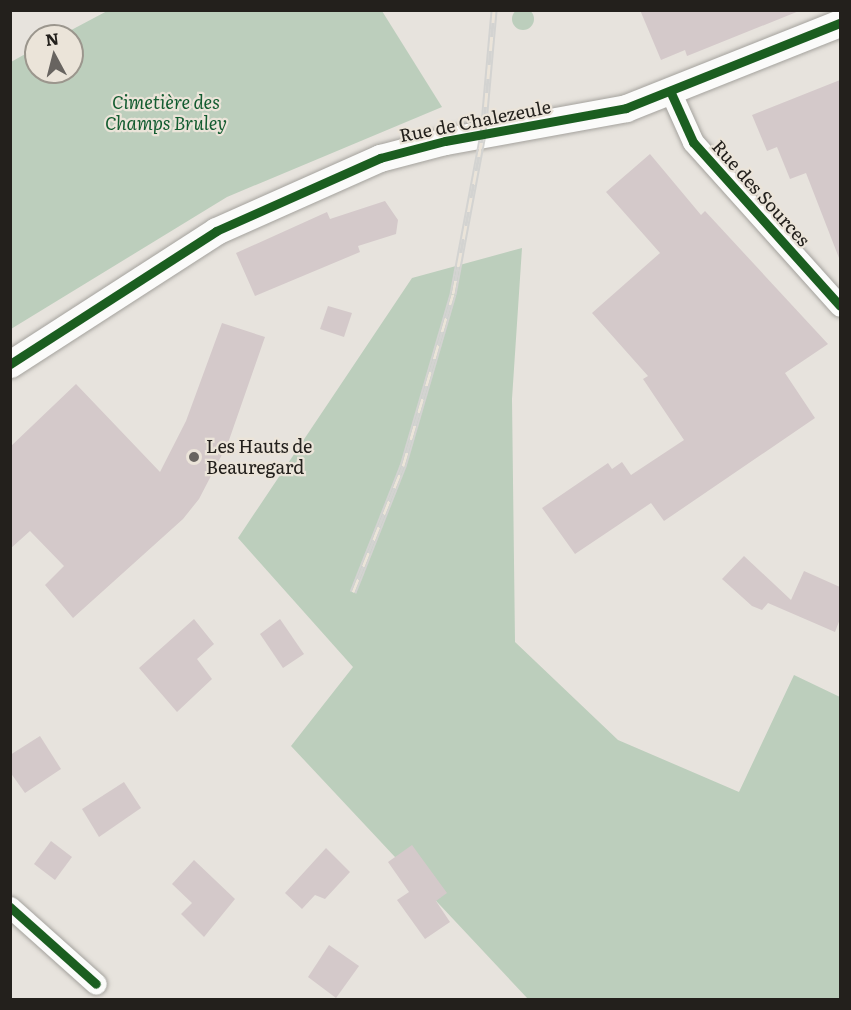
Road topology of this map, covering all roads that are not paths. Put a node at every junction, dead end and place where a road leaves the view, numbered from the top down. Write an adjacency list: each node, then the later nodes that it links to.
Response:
1 (840, 23): 2 (street, Rue de Chalezeule)
2 (671, 93): 3 (street, Rue des Sources); 4 (street, Rue de Chalezeule)
3 (840, 306)
4 (10, 364)
5 (10, 907): 6 (street)
6 (96, 984)

